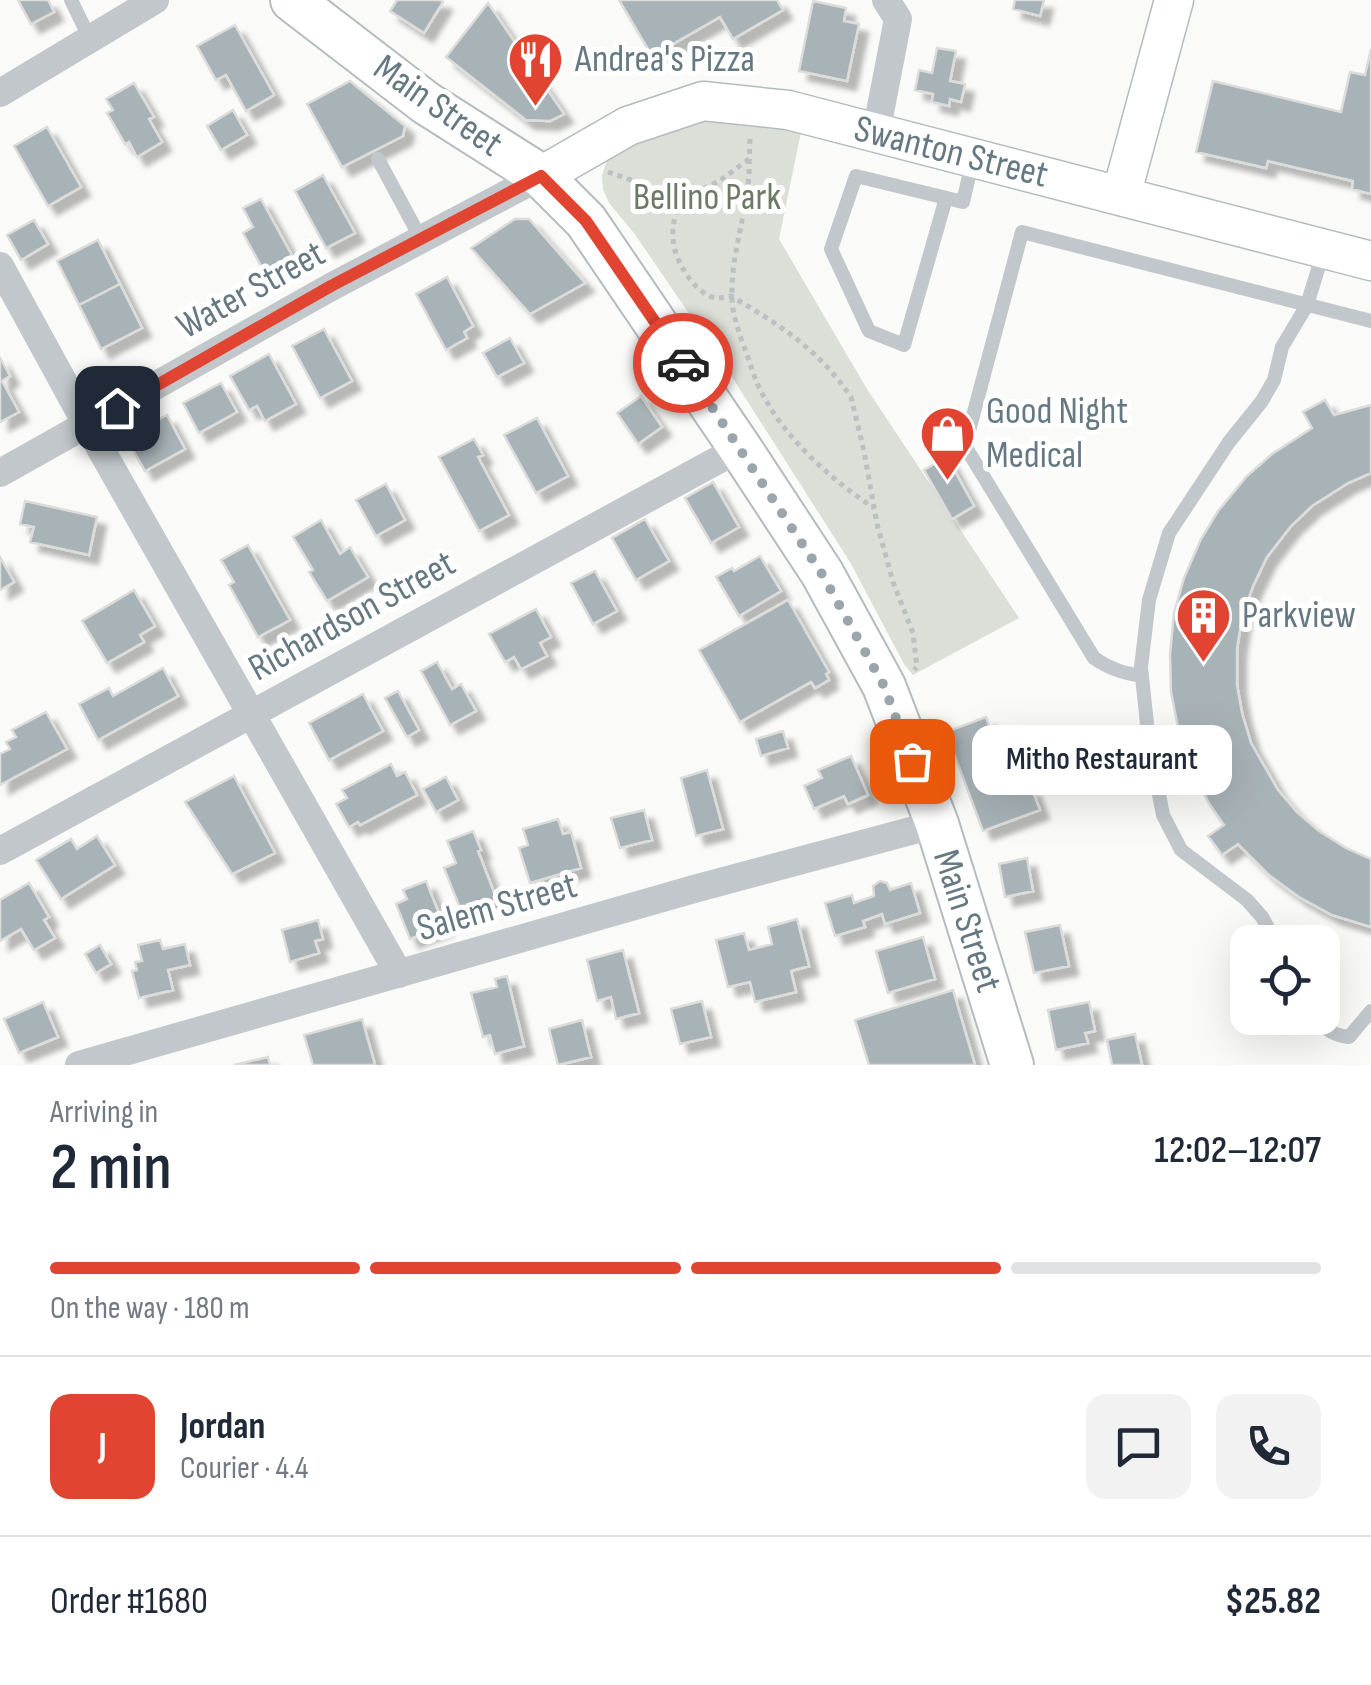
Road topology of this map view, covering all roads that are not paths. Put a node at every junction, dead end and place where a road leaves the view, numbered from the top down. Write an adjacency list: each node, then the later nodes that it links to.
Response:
1 (71, 0): 6 (lane)
2 (155, 0): 6 (street)
3 (886, 0): 8 (street)
4 (1174, 0): 12 (street)
5 (310, 9): 11 (main road, Main Street)
6 (90, 39): 7 (street)
7 (0, 93)
8 (876, 133): 9 (street, Swanton Street); 11 (street, Swanton Street)
9 (973, 158): 12 (street, Swanton Street); 13 (lane)
10 (378, 159): 14 (lane)
11 (541, 176): 14 (street, Water Street); 21 (main road, Main Street)
12 (1122, 196): 15 (street, Swanton Street)
13 (946, 198): 13 (lane)
14 (420, 239): 20 (street, Water Street)
15 (1324, 249): 16 (street, Swanton Street); 18 (lane)
16 (1371, 261)
17 (0, 266): 20 (street)
18 (1306, 304): 19 (lane); 23 (lane); 23 (lane)
19 (1371, 321)
20 (86, 426): 22 (street, Water Street); 24 (street)
21 (740, 448): 24 (street, Richardson Street); 25 (main road, Main Street)
22 (0, 473)
23 (1142, 676): 27 (lane)
24 (250, 713): 26 (street, Richardson Street); 28 (street)
25 (937, 824): 28 (street, Salem Street); 32 (main road, Main Street)
26 (0, 852)
27 (1266, 925)
28 (399, 974): 31 (street, Salem Street)
29 (1371, 1011): 30 (lane)
30 (1334, 1035)
31 (79, 1065)
32 (1012, 1065)

